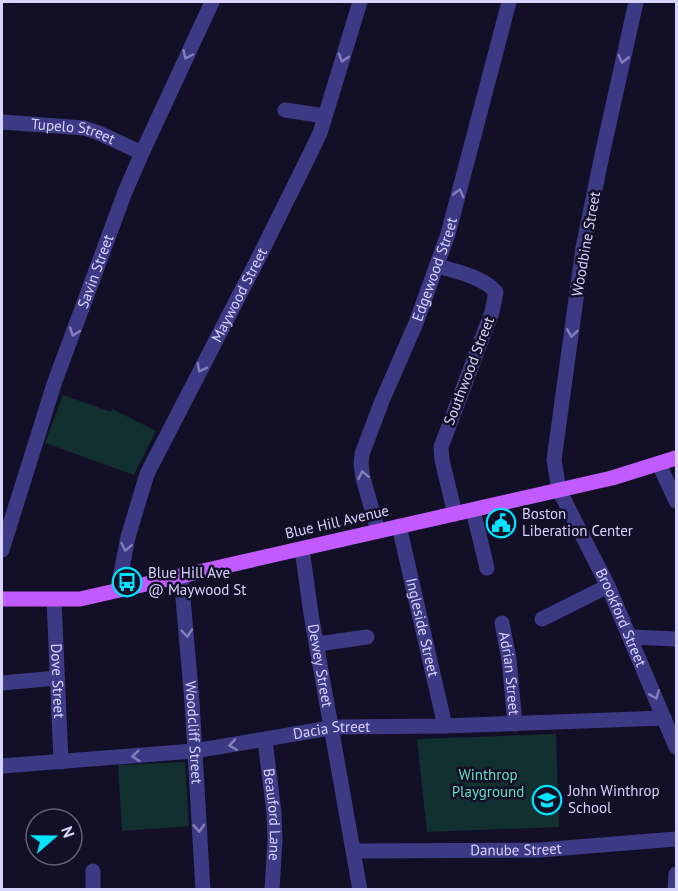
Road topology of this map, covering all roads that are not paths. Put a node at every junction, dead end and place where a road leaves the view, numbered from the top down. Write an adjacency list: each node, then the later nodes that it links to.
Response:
1 (212, 2): 8 (street, Savin Street, one-way to 8)
2 (360, 2): 6 (street, Maywood Street, one-way to 6)
3 (509, 2): 9 (street, Edgewood Street, one-way to 3)
4 (636, 2): 12 (street, Woodbine Street, one-way to 12)
5 (285, 111): 6 (street)
6 (325, 116): 23 (street, Maywood Street, one-way to 23)
7 (2, 122): 8 (street, Tupelo Street)
8 (142, 153): 19 (street, Savin Street, one-way to 19)
9 (437, 266): 15 (street, Southwood Street); 17 (street, Edgewood Street, one-way to 9)
10 (676, 458): 11 (main road, Blue Hill Avenue)
11 (659, 464): 12 (main road, Blue Hill Avenue); 13 (street)
12 (559, 490): 14 (main road, Blue Hill Avenue); 22 (street, Brookford Street)
13 (676, 501)
14 (473, 510): 15 (main road, Blue Hill Avenue); 20 (street)
15 (455, 514): 16 (main road, Blue Hill Avenue)
16 (399, 526): 17 (main road, Blue Hill Avenue); 36 (street, Ingleside Street)
17 (378, 531): 18 (main road, Blue Hill Avenue)
18 (302, 549): 21 (main road, Blue Hill Avenue); 31 (street, Dewey Street)
19 (2, 550)
20 (487, 568)
21 (181, 575): 23 (main road, Blue Hill Avenue); 40 (street, Woodcliff Street, one-way to 40)
22 (608, 586): 26 (street); 29 (street, Brookford Street)
23 (118, 589): 25 (main road, Blue Hill Avenue)
24 (2, 599): 25 (main road, Blue Hill Avenue)
25 (54, 600): 32 (street, Dove Street)
26 (542, 619)
27 (502, 623): 35 (street, Adrian Street)
28 (367, 637): 31 (street)
29 (632, 637): 30 (street); 34 (street, Brookford Street, one-way to 34)
30 (676, 639)
31 (317, 644): 37 (street, Dewey Street)
32 (57, 678): 33 (street); 41 (street, Dove Street)
33 (2, 683)
34 (664, 718): 35 (street, Dacia Street); 39 (street, Brookford Street)
35 (515, 724): 36 (street, Dacia Street)
36 (445, 726): 37 (street, Dacia Street)
37 (332, 728): 38 (street, Dacia Street); 44 (street, Dewey Street)
38 (265, 740): 40 (street, Dacia Street, one-way to 40); 49 (street, Beauford Lane)
39 (676, 747)
40 (194, 751): 41 (street, Dacia Street, one-way to 41); 48 (street, Woodcliff Street, one-way to 48)
41 (61, 762): 42 (street, Dacia Street)
42 (2, 766)
43 (676, 839): 44 (street, Danube Street)
44 (354, 850): 50 (street, Dewey Street)
45 (93, 871): 47 (street)
46 (676, 874): 51 (street)
47 (93, 890)
48 (203, 890)
49 (272, 890)
50 (360, 890)
51 (675, 890)

